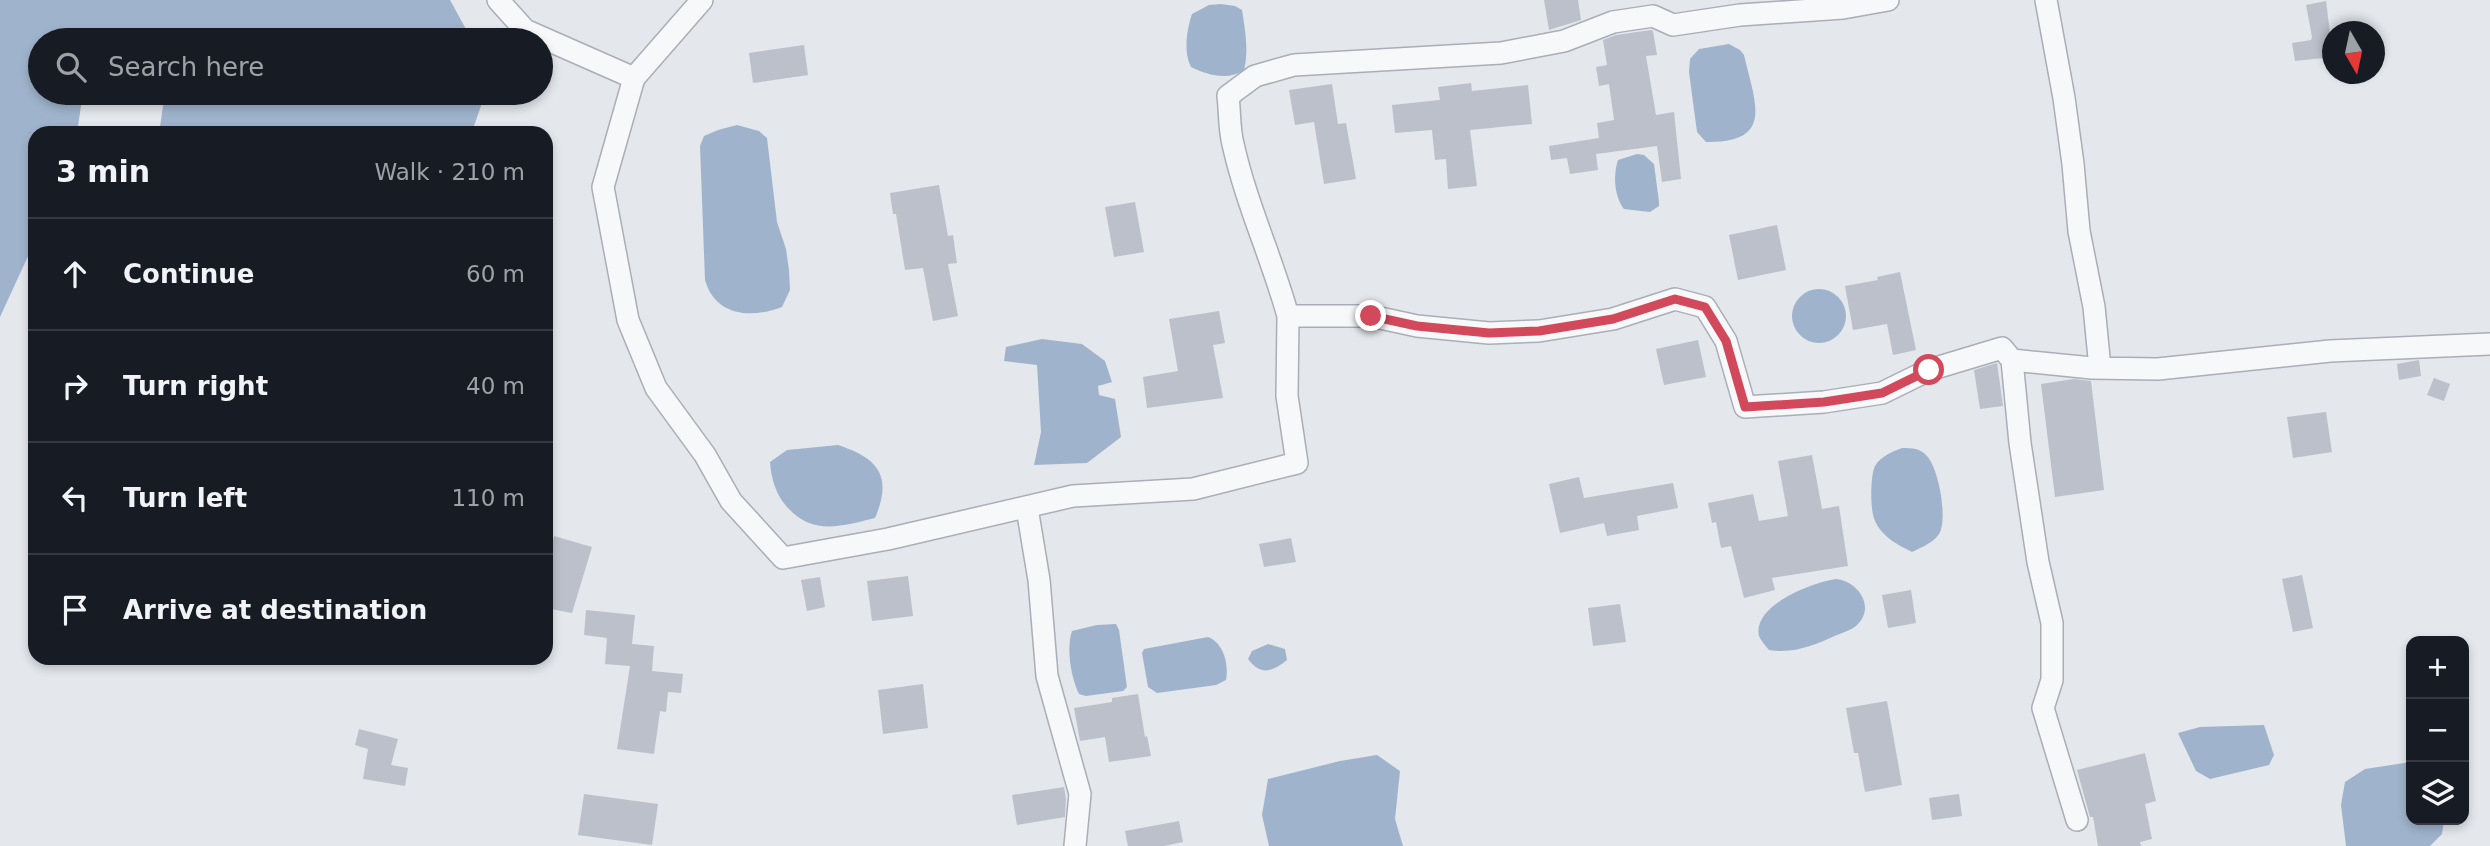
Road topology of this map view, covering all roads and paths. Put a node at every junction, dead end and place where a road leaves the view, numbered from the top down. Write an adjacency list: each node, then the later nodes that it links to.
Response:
1 (498, 0): 5 (street)
2 (702, 0): 7 (street)
3 (1888, 0): 8 (street)
4 (2046, 0): 11 (street)
5 (523, 28)
6 (553, 42): 7 (street)
7 (634, 78): 12 (street)
8 (1287, 316): 10 (street); 12 (street)
9 (2490, 344): 11 (street)
10 (2012, 360): 11 (street); 13 (street)
11 (2099, 368)
12 (1027, 508): 14 (street)
13 (2077, 820)
14 (1074, 846)

